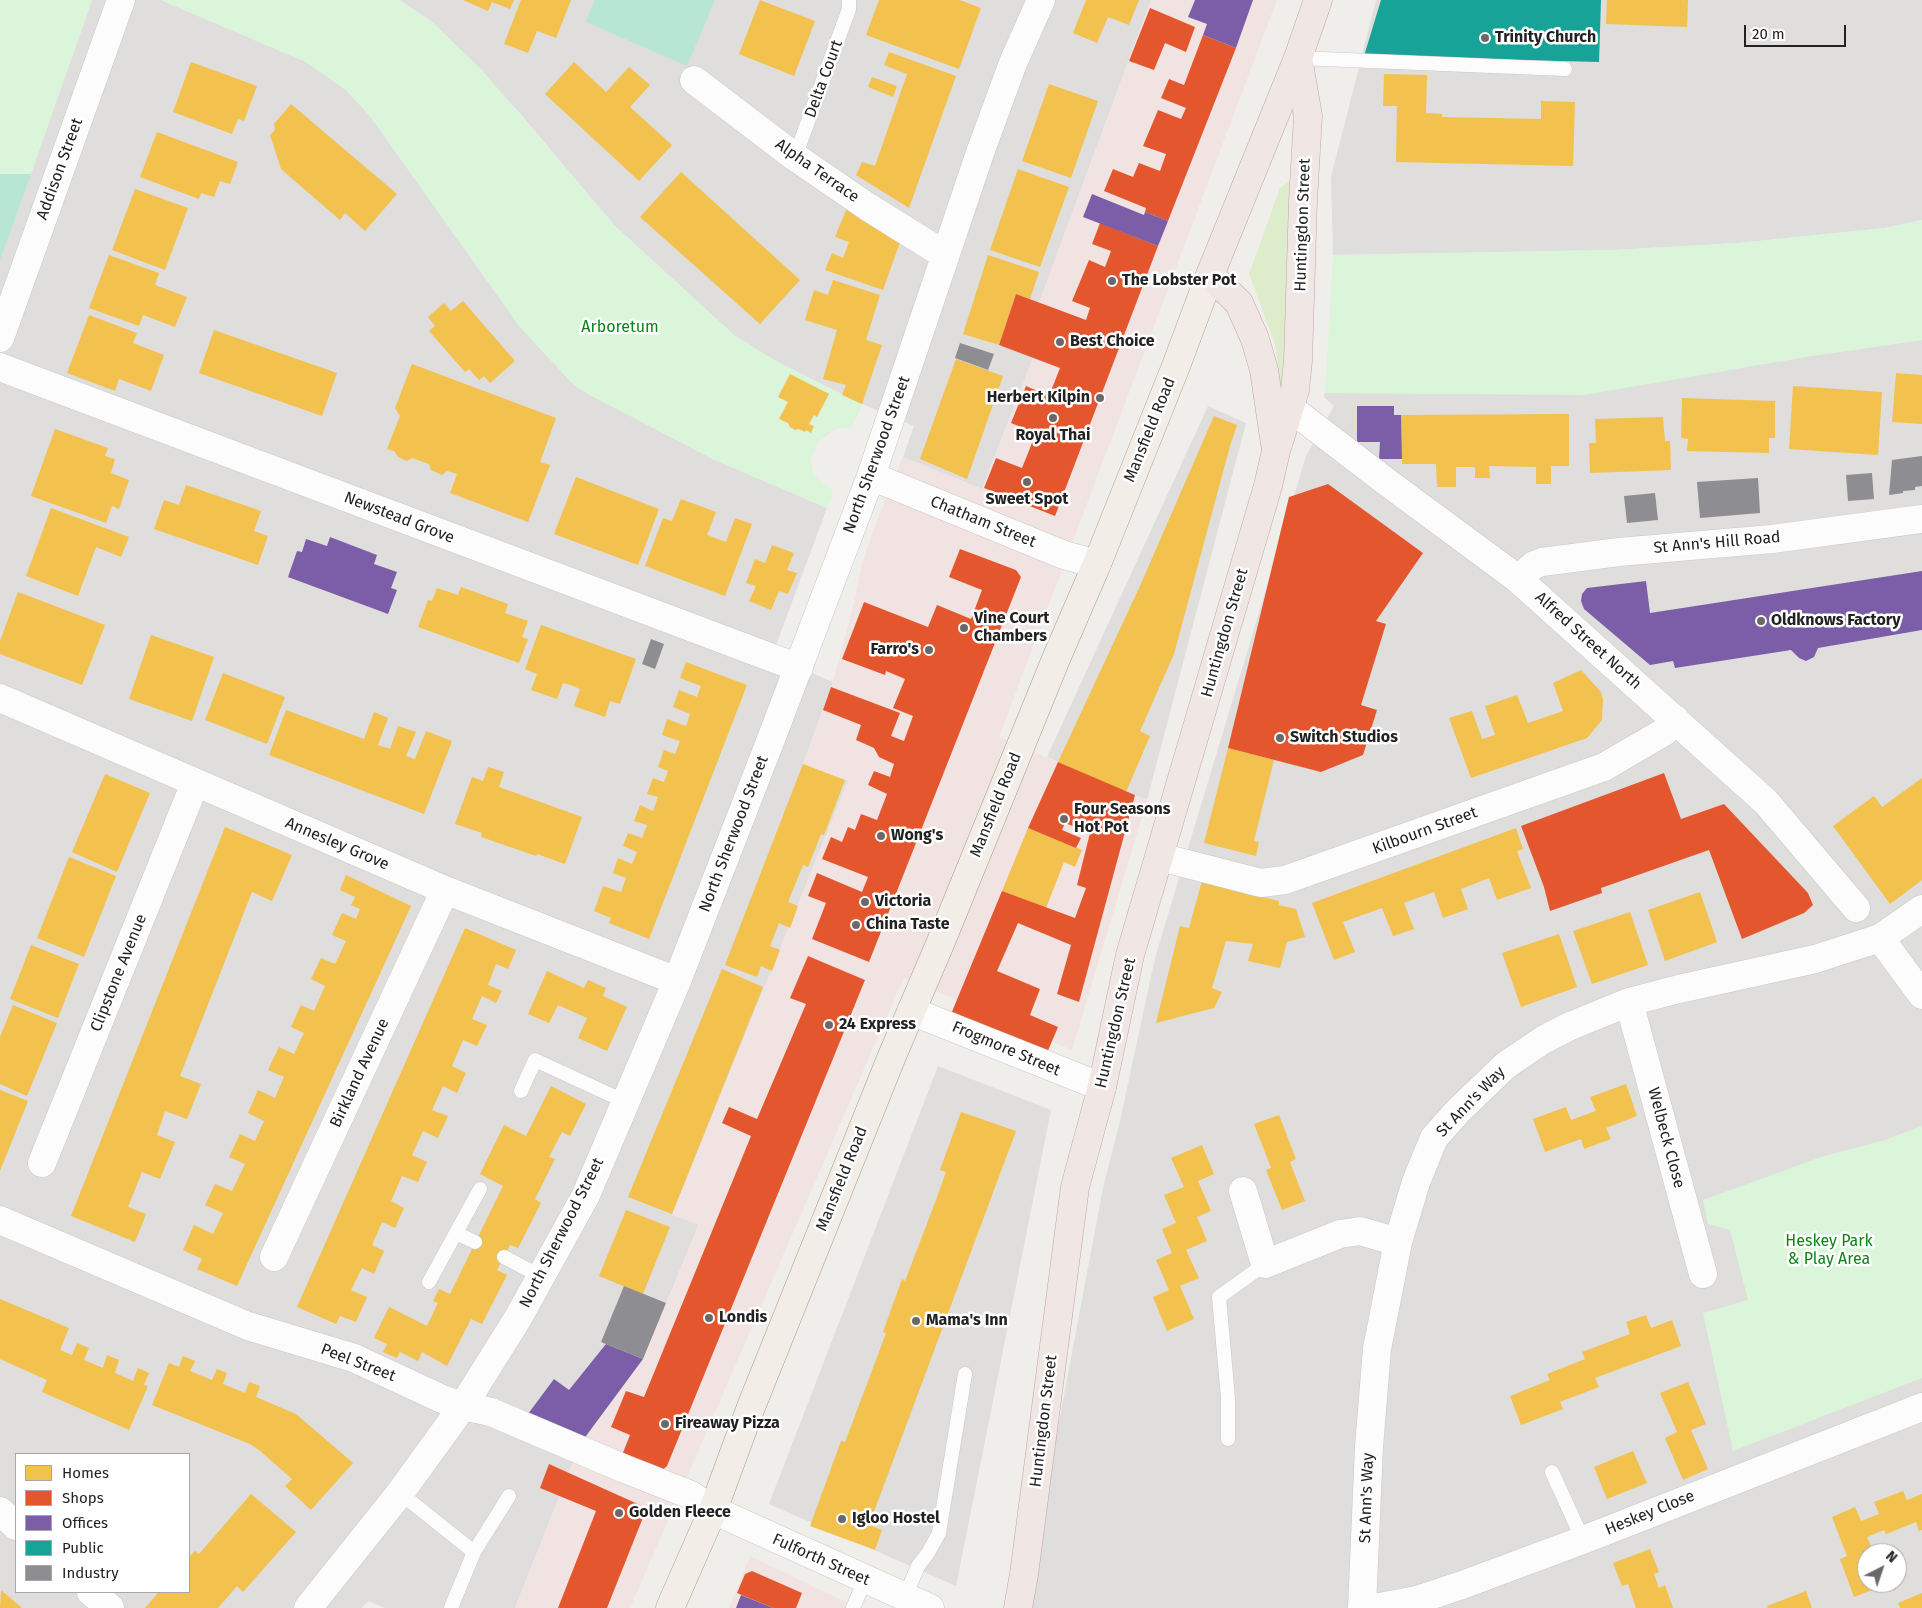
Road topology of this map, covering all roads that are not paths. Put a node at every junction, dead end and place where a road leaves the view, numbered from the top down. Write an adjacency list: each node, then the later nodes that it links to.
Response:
1 (121, 0): 11 (street, Addison Street)
2 (849, 0): 8 (lane, Delta Court)
3 (1041, 0): 9 (street, North Sherwood Street)
4 (1318, 0): 5 (highway, Mansfield Road)
5 (1298, 58): 6 (lane); 10 (highway, Mansfield Road); 13 (highway, Huntingdon Street)
6 (1565, 69)
7 (694, 80): 8 (street, Alpha Terrace)
8 (795, 157): 9 (street, Alpha Terrace)
9 (945, 255): 15 (street, North Sherwood Street)
10 (1210, 275): 14 (highway, Huntingdon Street); 17 (main road, Mansfield Road)
11 (0, 338)
12 (0, 367): 19 (street, Newstead Grove)
13 (1290, 408): 14 (highway, Huntingdon Street); 18 (street, Alfred Street North)
14 (1276, 451): 23 (highway, Huntingdon Street)
15 (871, 476): 17 (street, Chatham Street); 19 (street, North Sherwood Street)
16 (1922, 520): 18 (street, St Ann's Hill Road)
17 (1097, 564): 31 (main road, Mansfield Road)
18 (1518, 579): 21 (street, Alfred Street North)
19 (798, 668): 28 (street, North Sherwood Street)
20 (0, 698): 22 (street, Annesley Grove)
21 (1675, 719): 23 (street, Kilbourn Street); 25 (street, Alfred Street North)
22 (195, 783): 24 (street, Annesley Grove); 35 (street, Clipstone Avenue)
23 (1160, 857): 32 (highway, Huntingdon Street)
24 (445, 890): 28 (street, Annesley Grove); 43 (street, Birkland Avenue)
25 (1856, 908)
26 (1922, 909): 27 (street, St Ann's Way)
27 (1880, 938): 29 (street); 30 (street, St Ann's Way)
28 (677, 981): 34 (street, North Sherwood Street)
29 (1922, 995)
30 (1628, 1002): 41 (street, St Ann's Way); 45 (street, Welbeck Close)
31 (911, 1011): 32 (street, Frogmore Street); 55 (main road, Mansfield Road)
32 (1102, 1087): 69 (highway, Huntingdon Street)
33 (521, 1091): 34 (lane)
34 (626, 1102): 46 (street, North Sherwood Street)
35 (42, 1163)
36 (480, 1189): 39 (lane)
37 (1243, 1191): 44 (street)
38 (0, 1220): 49 (street, Peel Street)
39 (456, 1233): 40 (lane); 47 (lane)
40 (476, 1242)
41 (1398, 1242): 44 (street); 70 (street, St Ann's Way)
42 (504, 1256): 46 (lane)
43 (274, 1257)
44 (1265, 1264): 51 (lane)
45 (1703, 1274)
46 (542, 1277): 49 (street, North Sherwood Street)
47 (429, 1282)
48 (965, 1374): 62 (lane)
49 (463, 1406): 53 (street, North Sherwood Street); 55 (street, Peel Street)
50 (1922, 1407): 58 (street, Heskey Close)
51 (1228, 1439)
52 (1552, 1472): 58 (lane)
53 (400, 1493): 59 (lane); 64 (street, North Sherwood Street)
54 (509, 1496): 59 (lane)
55 (713, 1510): 60 (street, Fulforth Street); 66 (main road, Mansfield Road)
56 (0, 1511): 57 (street)
57 (15, 1525)
58 (1583, 1540): 71 (street, Heskey Close)
59 (474, 1552): 65 (lane)
60 (865, 1580): 62 (street, Fulforth Street); 67 (lane)
61 (92, 1593): 63 (street)
62 (905, 1597): 68 (street, Fulforth Street)
63 (110, 1608)
64 (308, 1608)
65 (451, 1608)
66 (670, 1608)
67 (853, 1608)
68 (930, 1608)
69 (1018, 1608)
70 (1362, 1608)
71 (1374, 1608)

